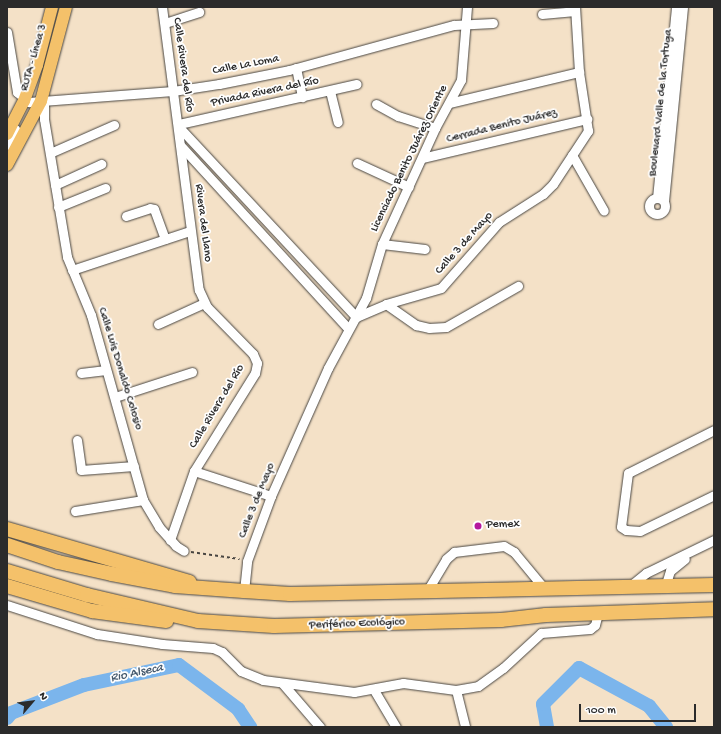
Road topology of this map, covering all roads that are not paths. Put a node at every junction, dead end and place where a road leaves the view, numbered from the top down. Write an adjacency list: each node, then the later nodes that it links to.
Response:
1 (52, 7): 22 (main road)
2 (55, 7): 22 (street)
3 (61, 7): 22 (street, RUTA - Línea 3)
4 (66, 7): 22 (main road)
5 (162, 7): 12 (street, Calle Rivera del Río)
6 (467, 7): 14 (street, Licenciado Benito Juárez Oriente)
7 (676, 7): 8 (street, Boulevard Valle de la Tortuga)
8 (683, 7)
9 (575, 9): 11 (street); 17 (street, Calle 3 de Mayo)
10 (199, 12): 12 (street)
11 (542, 14)
12 (165, 22): 19 (street, Calle Rivera del Río)
13 (493, 23): 14 (street, Calle La Loma)
14 (466, 24): 16 (street, Calle La Loma); 23 (street, Licenciado Benito Juárez Oriente)
15 (8, 38): 22 (street)
16 (296, 68): 19 (street, Calle La Loma); 21 (street)
17 (579, 72): 23 (street); 25 (street, Calle 3 de Mayo)
18 (356, 84): 20 (street, Privada Rivera del Río)
19 (173, 91): 22 (street, Calle La Loma); 30 (street, Calle Rivera del Río)
20 (330, 91): 21 (street, Privada Rivera del Río); 27 (street)
21 (302, 97): 30 (street, Privada Rivera del Río)
22 (35, 101): 26 (street, Calle Luis Donaldo Colosio); 28 (main road); 28 (main road)
23 (449, 103): 31 (street, Licenciado Benito Juárez Oriente)
24 (376, 104): 31 (street)
25 (587, 118): 35 (street, Calle 3 de Mayo); 37 (street, Cerrada Benito Juárez)
26 (44, 119): 28 (street); 34 (street, Calle Luis Donaldo Colosio)
27 (338, 122)
28 (17, 125): 32 (street); 36 (street); 40 (main road)
29 (114, 125): 34 (street)
30 (179, 125): 33 (street, Calle Rivera del Río); 44 (street, Calle Rivera del Río)
31 (435, 128): 37 (street, Licenciado Benito Juárez Oriente)
32 (7, 145)
33 (181, 146): 46 (street); 49 (street, Rivera del Llano)
34 (50, 153): 41 (street, Calle Luis Donaldo Colosio)
35 (572, 155): 47 (street); 58 (street, Calle 3 de Mayo)
36 (7, 157)
37 (422, 158): 42 (street, Licenciado Benito Juárez Oriente)
38 (357, 163): 42 (street)
39 (101, 164): 41 (street)
40 (7, 165)
41 (55, 185): 45 (street, Calle Luis Donaldo Colosio)
42 (409, 187): 51 (street, Licenciado Benito Juárez Oriente)
43 (105, 188): 45 (street)
44 (249, 203): 46 (street); 53 (street, Calle Rivera del Río)
45 (58, 207): 54 (street, Calle Luis Donaldo Colosio)
46 (240, 211): 55 (street)
47 (604, 211)
48 (126, 216): 50 (street)
49 (190, 231): 50 (street); 57 (street, Rivera del Llano)
50 (165, 239): 54 (street)
51 (382, 244): 52 (street); 59 (street, Licenciado Benito Juárez Oriente)
52 (425, 249)
53 (310, 267): 55 (street); 59 (street, Calle Rivera del Río)
54 (72, 270): 62 (street, Calle Luis Donaldo Colosio)
55 (301, 276): 61 (street)
56 (518, 286): 58 (street)
57 (204, 303): 60 (street); 69 (street, Calle Rivera del Río)
58 (386, 304): 59 (street, Calle 3 de Mayo)
59 (356, 317): 61 (street, Calle 3 de Mayo)
60 (158, 324)
61 (348, 328): 71 (street, Calle 3 de Mayo)
62 (106, 370): 63 (street); 65 (street, Calle Luis Donaldo Colosio)
63 (81, 372)
64 (192, 372): 65 (street)
65 (115, 397): 68 (street, Calle Luis Donaldo Colosio)
66 (714, 430): 70 (street)
67 (77, 440): 68 (street)
68 (134, 466): 72 (street, Calle Luis Donaldo Colosio)
69 (194, 471): 71 (street); 75 (street, Calle Rivera del Río)
70 (714, 495)
71 (271, 496): 87 (street, Calle 3 de Mayo)
72 (143, 500): 73 (street); 75 (street, Calle Luis Donaldo Colosio)
73 (75, 511)
74 (7, 529): 86 (highway)
75 (170, 540): 79 (street, Calle Luis Donaldo Colosio)
76 (714, 540): 78 (street)
77 (7, 545): 86 (highway)
78 (703, 545): 83 (street); 85 (street)
79 (184, 551)
80 (7, 571): 92 (highway, Periférico Ecológico)
81 (714, 585): 85 (highway)
82 (7, 586): 92 (highway)
83 (630, 586): 84 (highway); 85 (highway)
84 (543, 587): 88 (highway); 88 (street)
85 (665, 587)
86 (208, 589): 87 (highway)
87 (244, 591): 88 (highway)
88 (427, 591)
89 (7, 605): 93 (street)
90 (714, 609): 91 (highway, Periférico Ecológico)
91 (598, 613): 92 (highway, Periférico Ecológico); 95 (street)
92 (198, 621)
93 (283, 684): 94 (street); 96 (street)
94 (374, 690): 95 (street); 97 (street)
95 (456, 690): 98 (street)
96 (320, 727)
97 (396, 727)
98 (465, 727)

